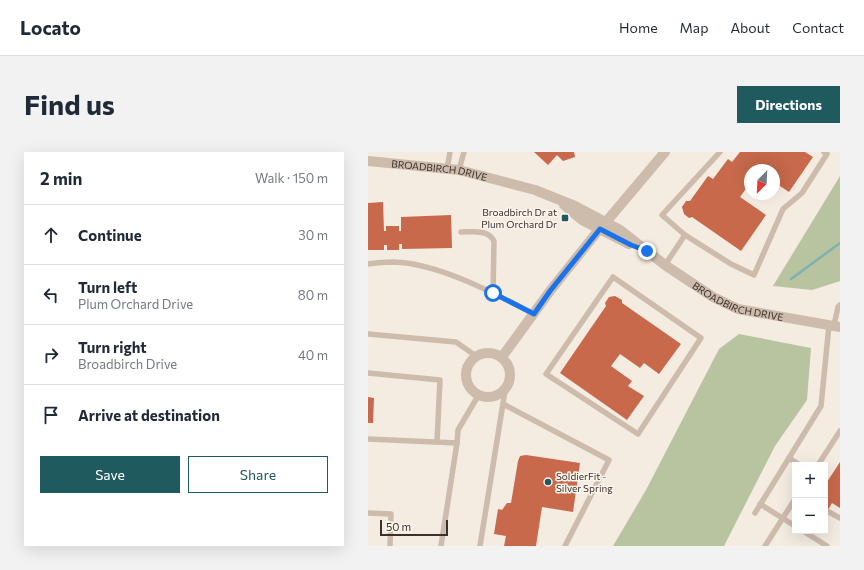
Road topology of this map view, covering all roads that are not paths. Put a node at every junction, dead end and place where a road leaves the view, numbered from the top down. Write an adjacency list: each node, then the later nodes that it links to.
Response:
1 (450, 152): 7 (lane)
2 (464, 152): 8 (lane)
3 (664, 152): 9 (street)
4 (720, 152): 11 (lane)
5 (824, 152): 11 (lane)
6 (368, 161): 7 (street, BROADBIRCH DRIVE)
7 (447, 169): 8 (street, BROADBIRCH DRIVE)
8 (459, 170): 9 (street, BROADBIRCH DRIVE)
9 (603, 225): 13 (street, BROADBIRCH DRIVE); 16 (street)
10 (461, 232): 14 (lane)
11 (685, 235): 13 (lane)
12 (368, 264): 14 (lane)
13 (665, 265): 18 (street, BROADBIRCH DRIVE)
14 (493, 293): 16 (lane)
15 (840, 304): 18 (lane)
16 (534, 314): 21 (street)
17 (584, 317): 17 (lane)
18 (834, 326): 30 (lane)
19 (368, 334): 20 (lane)
20 (476, 356): 21 (street); 24 (street)
21 (502, 357): 23 (street)
22 (368, 374): 28 (lane)
23 (505, 391): 24 (street); 25 (lane)
24 (478, 396): 29 (lane)
25 (503, 404): 44 (lane); 45 (lane)
26 (840, 431): 32 (lane)
27 (368, 440): 28 (lane)
28 (437, 442): 29 (lane)
29 (457, 443): 43 (lane)
30 (789, 458): 31 (lane); 34 (lane)
31 (795, 462)
32 (820, 462)
33 (792, 503): 38 (lane)
34 (760, 504): 36 (lane); 38 (lane)
35 (828, 511): 39 (lane)
36 (755, 512)
37 (368, 513): 42 (lane)
38 (782, 518): 40 (lane); 46 (lane)
39 (840, 518)
40 (792, 524)
41 (808, 534): 47 (lane)
42 (390, 546)
43 (441, 546)
44 (480, 546)
45 (565, 546)
46 (765, 546)
47 (827, 546)

